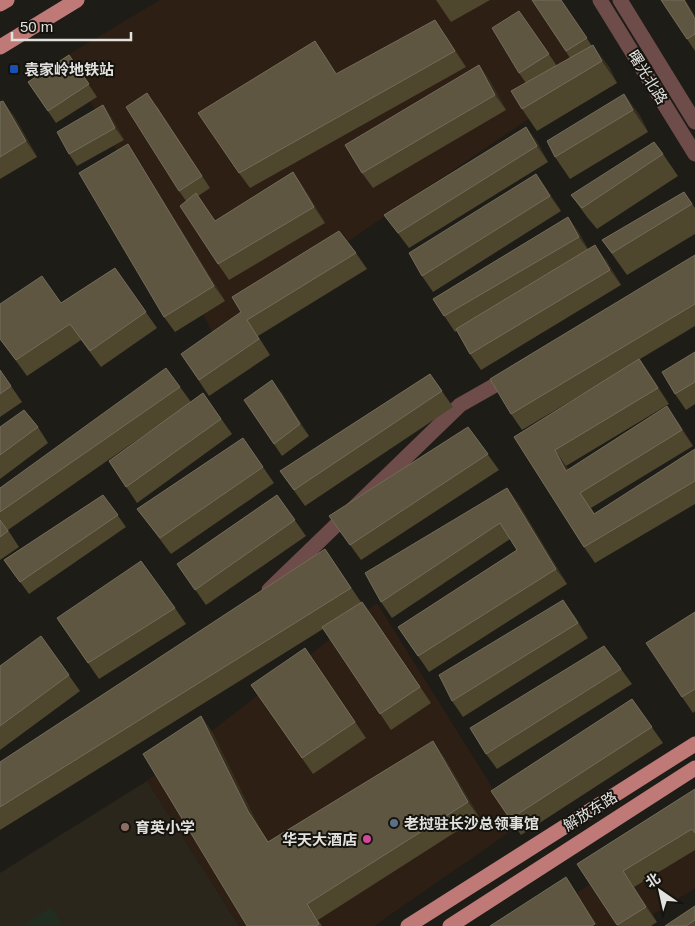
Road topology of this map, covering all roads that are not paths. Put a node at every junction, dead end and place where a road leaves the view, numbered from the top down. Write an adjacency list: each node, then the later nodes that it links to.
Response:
1 (7, 0): 5 (main road)
2 (77, 0): 6 (main road)
3 (600, 0): 8 (street, 曙光北路)
4 (620, 0): 7 (street, 曙光北路)
5 (0, 4)
6 (0, 48)
7 (695, 122)
8 (695, 154)
9 (527, 367): 10 (street)
10 (255, 599)
11 (695, 744): 13 (main road, 解放东路)
12 (695, 768): 14 (main road, 解放东路)
13 (408, 926)
14 (450, 926)

